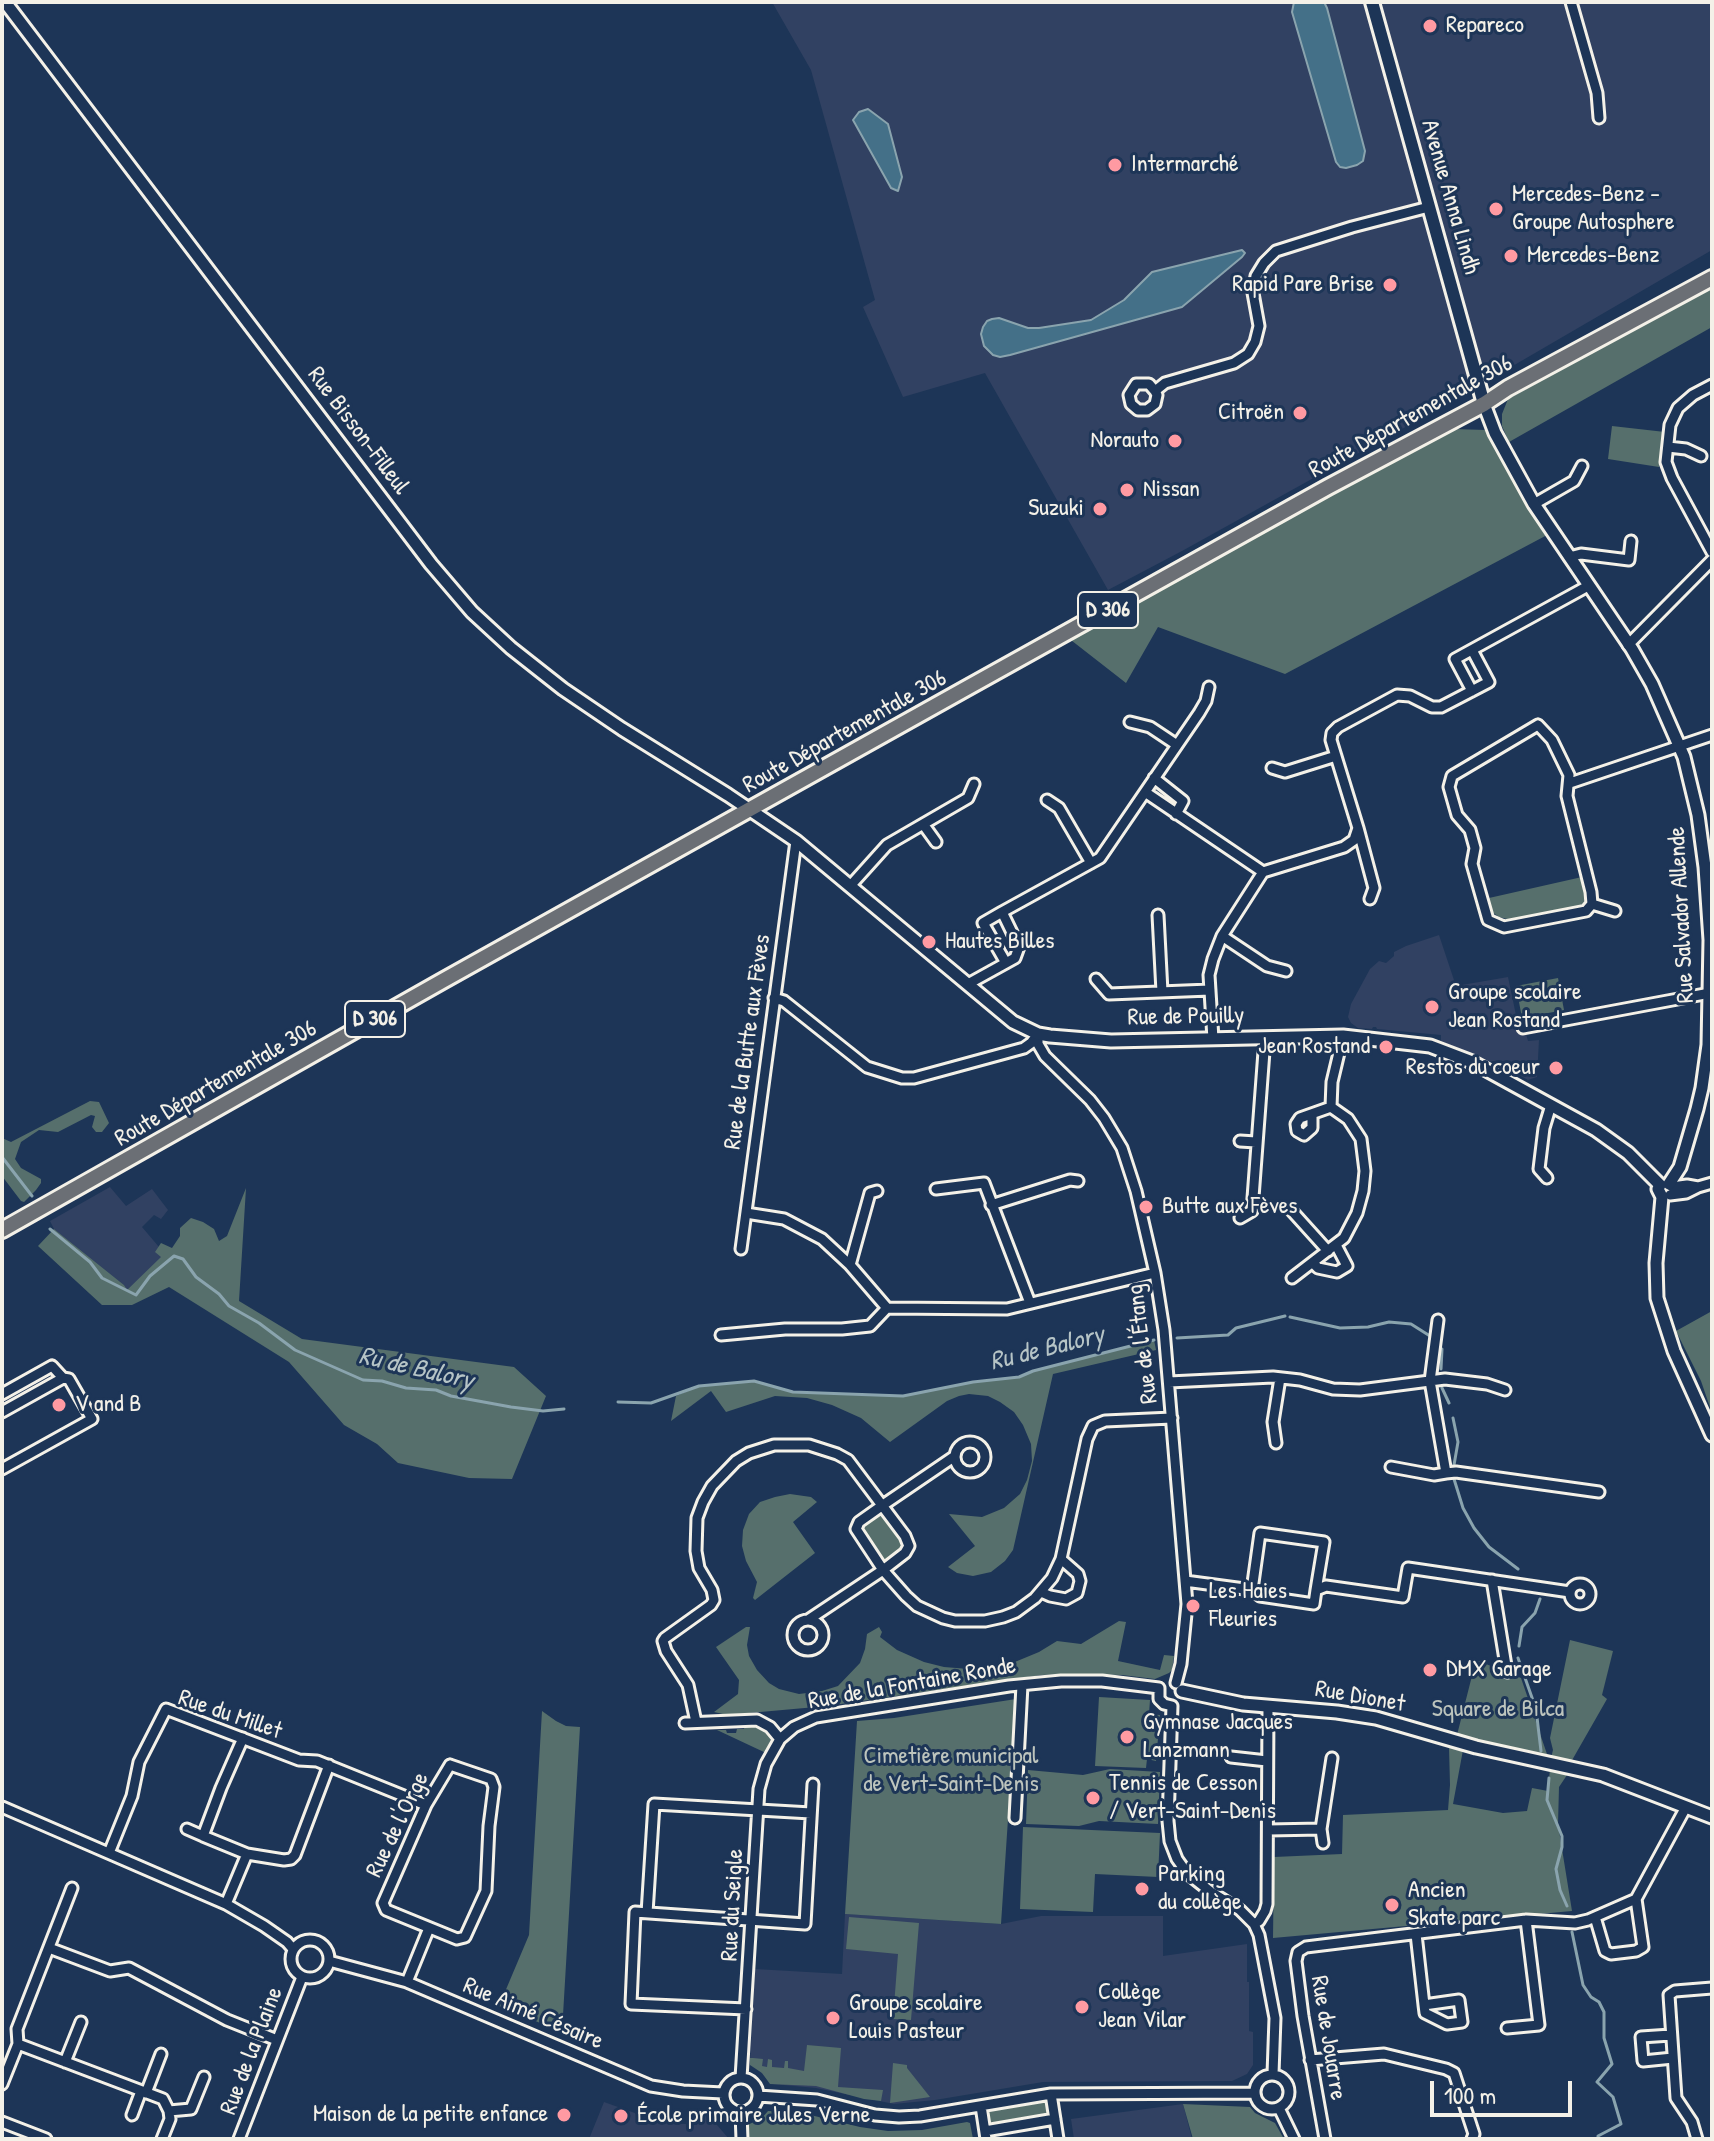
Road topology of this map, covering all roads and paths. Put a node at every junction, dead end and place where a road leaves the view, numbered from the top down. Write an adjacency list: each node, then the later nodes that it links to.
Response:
1 (5, 2): 34 (street, Rue Bisson-Filleul)
2 (1372, 2): 5 (main road, Avenue Anna Lindh)
3 (1571, 2): 4 (street)
4 (1599, 118)
5 (1429, 205): 8 (street); 9 (main road, Avenue Anna Lindh)
6 (1712, 278): 9 (main road, Route Départementale 306 / D 306)
7 (1712, 385): 10 (street)
8 (1155, 391)
9 (1484, 404): 13 (street, Rue Salvador Allende); 34 (main road, Route Départementale 306 / D 306)
10 (1668, 447): 11 (street); 15 (street)
11 (1701, 456)
12 (1582, 466): 13 (street)
13 (1534, 504): 16 (street, Rue Salvador Allende)
14 (1631, 541): 16 (street)
15 (1712, 552)
16 (1569, 557): 18 (street, Rue Salvador Allende)
17 (1712, 560): 19 (street)
18 (1588, 586): 19 (street, Rue Salvador Allende); 20 (street)
19 (1628, 645): 26 (street, Rue Salvador Allende)
20 (1472, 650): 22 (street); 22 (street)
21 (1209, 687): 25 (street)
22 (1472, 691): 27 (street)
23 (1130, 722): 25 (street)
24 (1712, 735): 26 (street)
25 (1177, 745): 29 (street)
26 (1679, 745): 30 (street); 45 (street, Rue Salvador Allende)
27 (1336, 756): 28 (street); 37 (street)
28 (1272, 768)
29 (1154, 778): 32 (street); 35 (street)
30 (1570, 783): 44 (street); 44 (street)
31 (974, 784): 36 (street)
32 (1145, 792): 35 (street); 40 (street)
33 (1047, 800): 40 (street)
34 (750, 810): 38 (street, Rue de Pouilly); 79 (main road, Route Départementale 306 / D 306)
35 (1176, 814): 41 (street)
36 (923, 824): 39 (street); 42 (street)
37 (1358, 828): 41 (street); 43 (street)
38 (796, 841): 42 (street, Rue de Pouilly); 58 (street, Rue de la Butte aux Fèves)
39 (936, 842)
40 (1091, 863): 47 (street)
41 (1263, 872): 49 (street)
42 (851, 885): 54 (street, Rue de Pouilly)
43 (1370, 899)
44 (1592, 904): 46 (street)
45 (1710, 904): 50 (street, Rue Salvador Allende)
46 (1615, 911)
47 (1002, 912): 51 (street); 51 (street)
48 (1158, 915): 56 (street)
49 (1222, 936): 52 (street); 55 (street)
50 (1711, 940): 57 (street, Rue Salvador Allende)
51 (1006, 963): 54 (street)
52 (1286, 971)
53 (1096, 979): 56 (street)
54 (968, 984): 60 (street, Rue de Pouilly)
55 (1210, 990): 56 (street); 63 (street)
56 (1162, 992)
57 (1710, 993): 59 (street); 73 (street, Rue Salvador Allende)
58 (774, 998): 60 (street); 77 (street, Rue de la Butte aux Fèves)
59 (1523, 1028)
60 (1038, 1034): 63 (street, Rue de Pouilly); 84 (street, Rue de l'Étang)
61 (1343, 1036): 62 (street, Rue de Pouilly); 64 (street, Rue de Pouilly); 65 (street)
62 (1265, 1038): 63 (street, Rue de Pouilly); 68 (street)
63 (1213, 1039)
64 (1551, 1105): 69 (street); 73 (street, Rue de Pouilly)
65 (1331, 1107): 66 (street); 80 (street)
66 (1312, 1114)
67 (1240, 1141): 68 (street)
68 (1256, 1142): 78 (street)
69 (1547, 1178)
70 (1078, 1181): 75 (street)
71 (1712, 1183): 73 (street)
72 (936, 1189): 75 (street)
73 (1667, 1190): 98 (street, Rue Salvador Allende)
74 (877, 1191): 83 (street)
75 (991, 1205): 86 (street)
76 (1291, 1210): 80 (street)
77 (746, 1213): 81 (street, Rue de la Butte aux Fèves); 83 (street)
78 (1240, 1218)
79 (2, 1230)
80 (1332, 1248): 82 (street); 82 (street)
81 (741, 1249)
82 (1313, 1263): 85 (street)
83 (850, 1265): 87 (street)
84 (1155, 1273): 86 (street); 93 (street, Rue de l'Étang)
85 (1292, 1278)
86 (1030, 1303): 87 (street)
87 (887, 1308): 89 (street)
88 (1438, 1320): 92 (street)
89 (721, 1335)
90 (63, 1378): 95 (street); 96 (street); 102 (street)
91 (1280, 1378): 92 (street); 93 (street); 99 (street)
92 (1430, 1381): 94 (street); 103 (street)
93 (1169, 1382): 97 (street, Rue de l'Étang)
94 (1505, 1390)
95 (2, 1394)
96 (2, 1412)
97 (1172, 1418): 106 (street); 109 (street, Rue de l'Étang)
98 (1712, 1435)
99 (1276, 1443)
100 (955, 1456): 105 (street)
101 (1391, 1467): 103 (street)
102 (2, 1469)
103 (1446, 1473): 104 (street)
104 (1599, 1492)
105 (883, 1505): 107 (street); 107 (street); 122 (street)
106 (1061, 1559): 112 (street); 112 (street)
107 (883, 1570): 112 (street); 114 (street)
108 (1492, 1580): 111 (street); 113 (street); 115 (street)
109 (1185, 1581): 110 (street); 117 (street, Rue de l'Étang)
110 (1252, 1590): 111 (street); 111 (street)
111 (1316, 1590)
112 (1041, 1592)
113 (1570, 1592)
114 (808, 1620)
115 (1507, 1672)
116 (1022, 1685): 118 (street, Rue de la Fontaine Ronde); 122 (street, Rue de la Fontaine Ronde); 134 (street)
117 (1179, 1687): 118 (street); 119 (street); 120 (street, Rue Dionet)
118 (1159, 1688): 119 (street)
119 (1172, 1706): 149 (street)
120 (1268, 1707): 125 (street); 130 (street, Rue Dionet)
121 (243, 1738): 126 (street, Rue du Millet); 138 (street); 140 (street, Rue du Millet)
122 (780, 1739): 131 (street, Rue du Seigle)
123 (1231, 1757): 125 (street)
124 (1332, 1758): 136 (street)
125 (1267, 1761): 137 (street)
126 (329, 1765): 128 (street, Rue du Millet); 141 (street)
127 (813, 1784): 132 (street)
128 (426, 1805): 150 (street, Rue de l'Orge); 150 (street, Rue de l'Orge)
129 (2, 1807): 140 (street)
130 (1686, 1807): 133 (street, Rue Dionet); 143 (street)
131 (758, 1809): 132 (street); 145 (street); 147 (street, Rue du Seigle)
132 (811, 1813): 147 (street)
133 (1712, 1817)
134 (1015, 1818)
135 (187, 1829): 138 (street)
136 (1321, 1829): 137 (street); 139 (street)
137 (1268, 1830): 149 (street)
138 (203, 1836): 141 (street)
139 (1323, 1843)
140 (109, 1853): 144 (street)
141 (247, 1854): 144 (street)
142 (72, 1888): 152 (street)
143 (1636, 1899): 146 (street); 146 (street)
144 (226, 1904): 153 (street)
145 (647, 1913): 147 (street); 159 (street)
146 (1595, 1917): 148 (street)
147 (752, 1920): 159 (street, Rue du Seigle)
148 (1526, 1920): 151 (street); 161 (street)
149 (1254, 1924): 169 (street)
150 (429, 1928): 156 (street)
151 (1416, 1934): 158 (street); 167 (street, Rue de Jouarre)
152 (49, 1948): 163 (street); 164 (street)
153 (293, 1949): 154 (street); 155 (street)
154 (329, 1961): 155 (street); 156 (street, Rue Aimé Césaire)
155 (302, 1977): 163 (street, Rue de la Plaine)
156 (407, 1982): 174 (street, Rue Aimé Césaire)
157 (1712, 1988): 162 (street)
158 (1424, 2005)
159 (746, 2009): 171 (street, Rue du Seigle)
160 (81, 2022): 168 (street)
161 (1507, 2028)
162 (1671, 2035): 166 (street); 166 (street)
163 (277, 2040): 188 (street, Rue de la Plaine)
164 (18, 2044): 168 (street); 172 (street)
165 (161, 2054): 173 (street)
166 (1673, 2058): 194 (street)
167 (1310, 2060): 192 (street, Rue de Jouarre); 193 (street)
168 (65, 2062): 173 (street)
169 (1273, 2074): 175 (street); 179 (street)
170 (204, 2077): 180 (street)
171 (741, 2078): 174 (street); 177 (street)
172 (2, 2084)
173 (144, 2092): 180 (street); 182 (street)
174 (723, 2093): 181 (street)
175 (1255, 2093): 176 (street); 179 (street)
176 (1051, 2094): 178 (street); 183 (street)
177 (758, 2096): 178 (street); 181 (street)
178 (981, 2106): 185 (street)
179 (1279, 2108): 191 (street)
180 (169, 2111): 187 (street)
181 (741, 2113): 189 (street)
182 (132, 2115)
183 (1055, 2119): 185 (street); 190 (street)
184 (2, 2122): 186 (street)
185 (986, 2135)
186 (39, 2138)
187 (162, 2139)
188 (239, 2139)
189 (742, 2139)
190 (1058, 2139)
191 (1294, 2139)
192 (1325, 2139)
193 (1472, 2139)
194 (1697, 2139)

